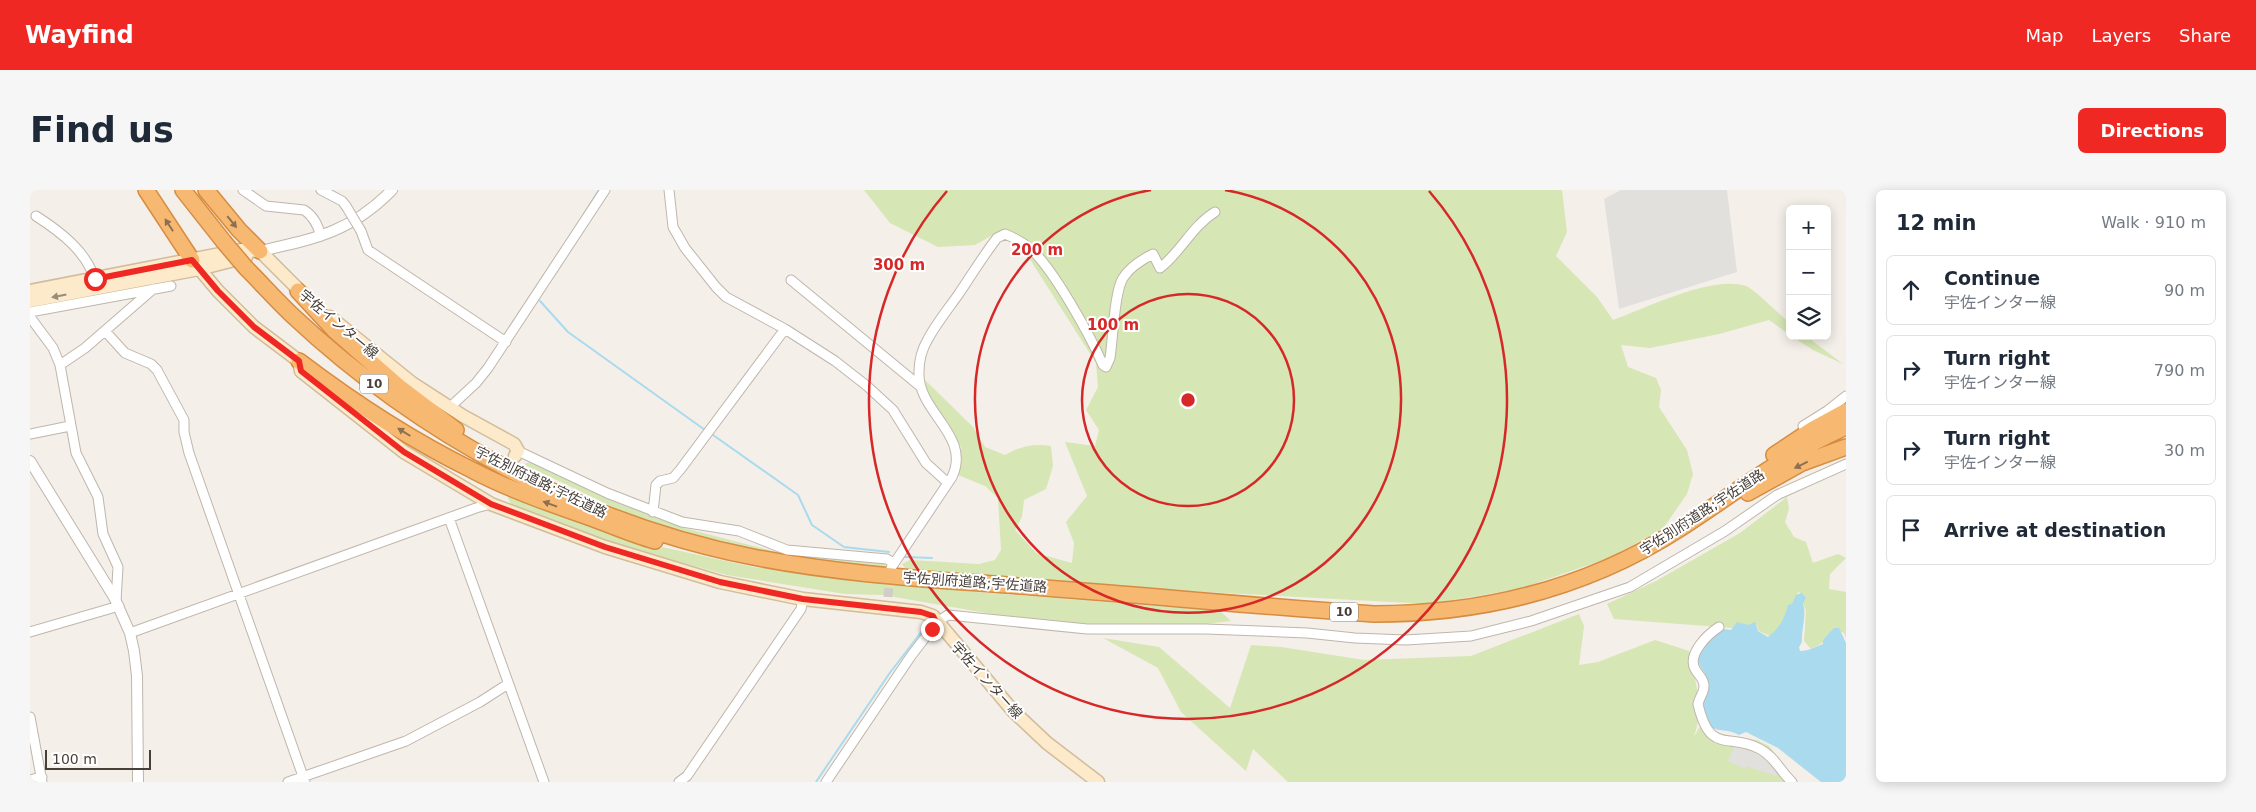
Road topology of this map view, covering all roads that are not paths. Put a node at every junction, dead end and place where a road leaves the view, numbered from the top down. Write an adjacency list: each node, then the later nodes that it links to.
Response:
1 (146, 190): 13 (highway, one-way to 1)
2 (183, 190): 40 (highway, 宇佐別府道路;宇佐道路 / 10, bridge)
3 (206, 190): 12 (highway, one-way to 12)
4 (243, 190): 11 (street)
5 (321, 190): 25 (street, bridge)
6 (392, 190): 11 (street)
7 (605, 190): 25 (street)
8 (669, 190): 23 (street)
9 (1215, 212): 28 (street)
10 (36, 216): 16 (street)
11 (321, 236): 12 (street)
12 (260, 251): 13 (main road); 19 (main road, 宇佐インター線)
13 (195, 264): 16 (main road); 26 (main road, 宇佐インター線)
14 (791, 280): 28 (street)
15 (171, 286): 17 (street)
16 (97, 289): 17 (street); 18 (main road); 20 (main road, one-way to 20); 21 (street)
17 (153, 289): 24 (street)
18 (30, 291)
19 (298, 291): 30 (main road, 宇佐インター線); 40 (highway)
20 (30, 302)
21 (30, 312)
22 (30, 317): 27 (street)
23 (786, 329): 41 (street); 44 (street)
24 (105, 331): 27 (street); 48 (street)
25 (506, 342): 30 (street)
26 (299, 361): 43 (main road, 宇佐インター線); 47 (highway, one-way to 26)
27 (60, 365): 32 (street)
28 (920, 387): 41 (street)
29 (1846, 396): 33 (street)
30 (450, 407): 37 (main road, 宇佐インター線)
31 (1846, 411): 46 (highway)
32 (70, 426): 35 (street); 50 (street)
33 (1803, 426)
34 (1846, 427): 46 (highway, 宇佐別府道路;宇佐道路 / 10)
35 (30, 434)
36 (1846, 447): 46 (highway, one-way to 46)
37 (517, 454): 44 (street)
38 (30, 461): 50 (street)
39 (1846, 464): 51 (street)
40 (521, 476): 47 (highway, 宇佐別府道路;宇佐道路 / 10)
41 (948, 483): 44 (street)
42 (498, 491): 43 (main road)
43 (491, 504): 45 (street); 49 (main road, 宇佐インター線)
44 (653, 512)
45 (449, 518): 48 (street); 55 (street)
46 (1661, 540): 47 (highway, 宇佐別府道路;宇佐道路 / 10)
47 (799, 565)
48 (239, 594): 54 (street); 57 (street)
49 (803, 599): 51 (main road, 宇佐インター線); 63 (street)
50 (118, 604): 53 (street); 54 (street)
51 (936, 622): 64 (street); 65 (main road, 宇佐インター線)
52 (1719, 627): 66 (street)
53 (30, 632)
54 (130, 633): 60 (street)
55 (508, 684): 57 (street); 62 (street)
56 (30, 716): 59 (street)
57 (304, 779): 61 (street)
58 (30, 780): 59 (street)
59 (42, 780)
60 (138, 782)
61 (288, 782)
62 (544, 782)
63 (679, 782)
64 (826, 782)
65 (1098, 782)
66 (1792, 782)

